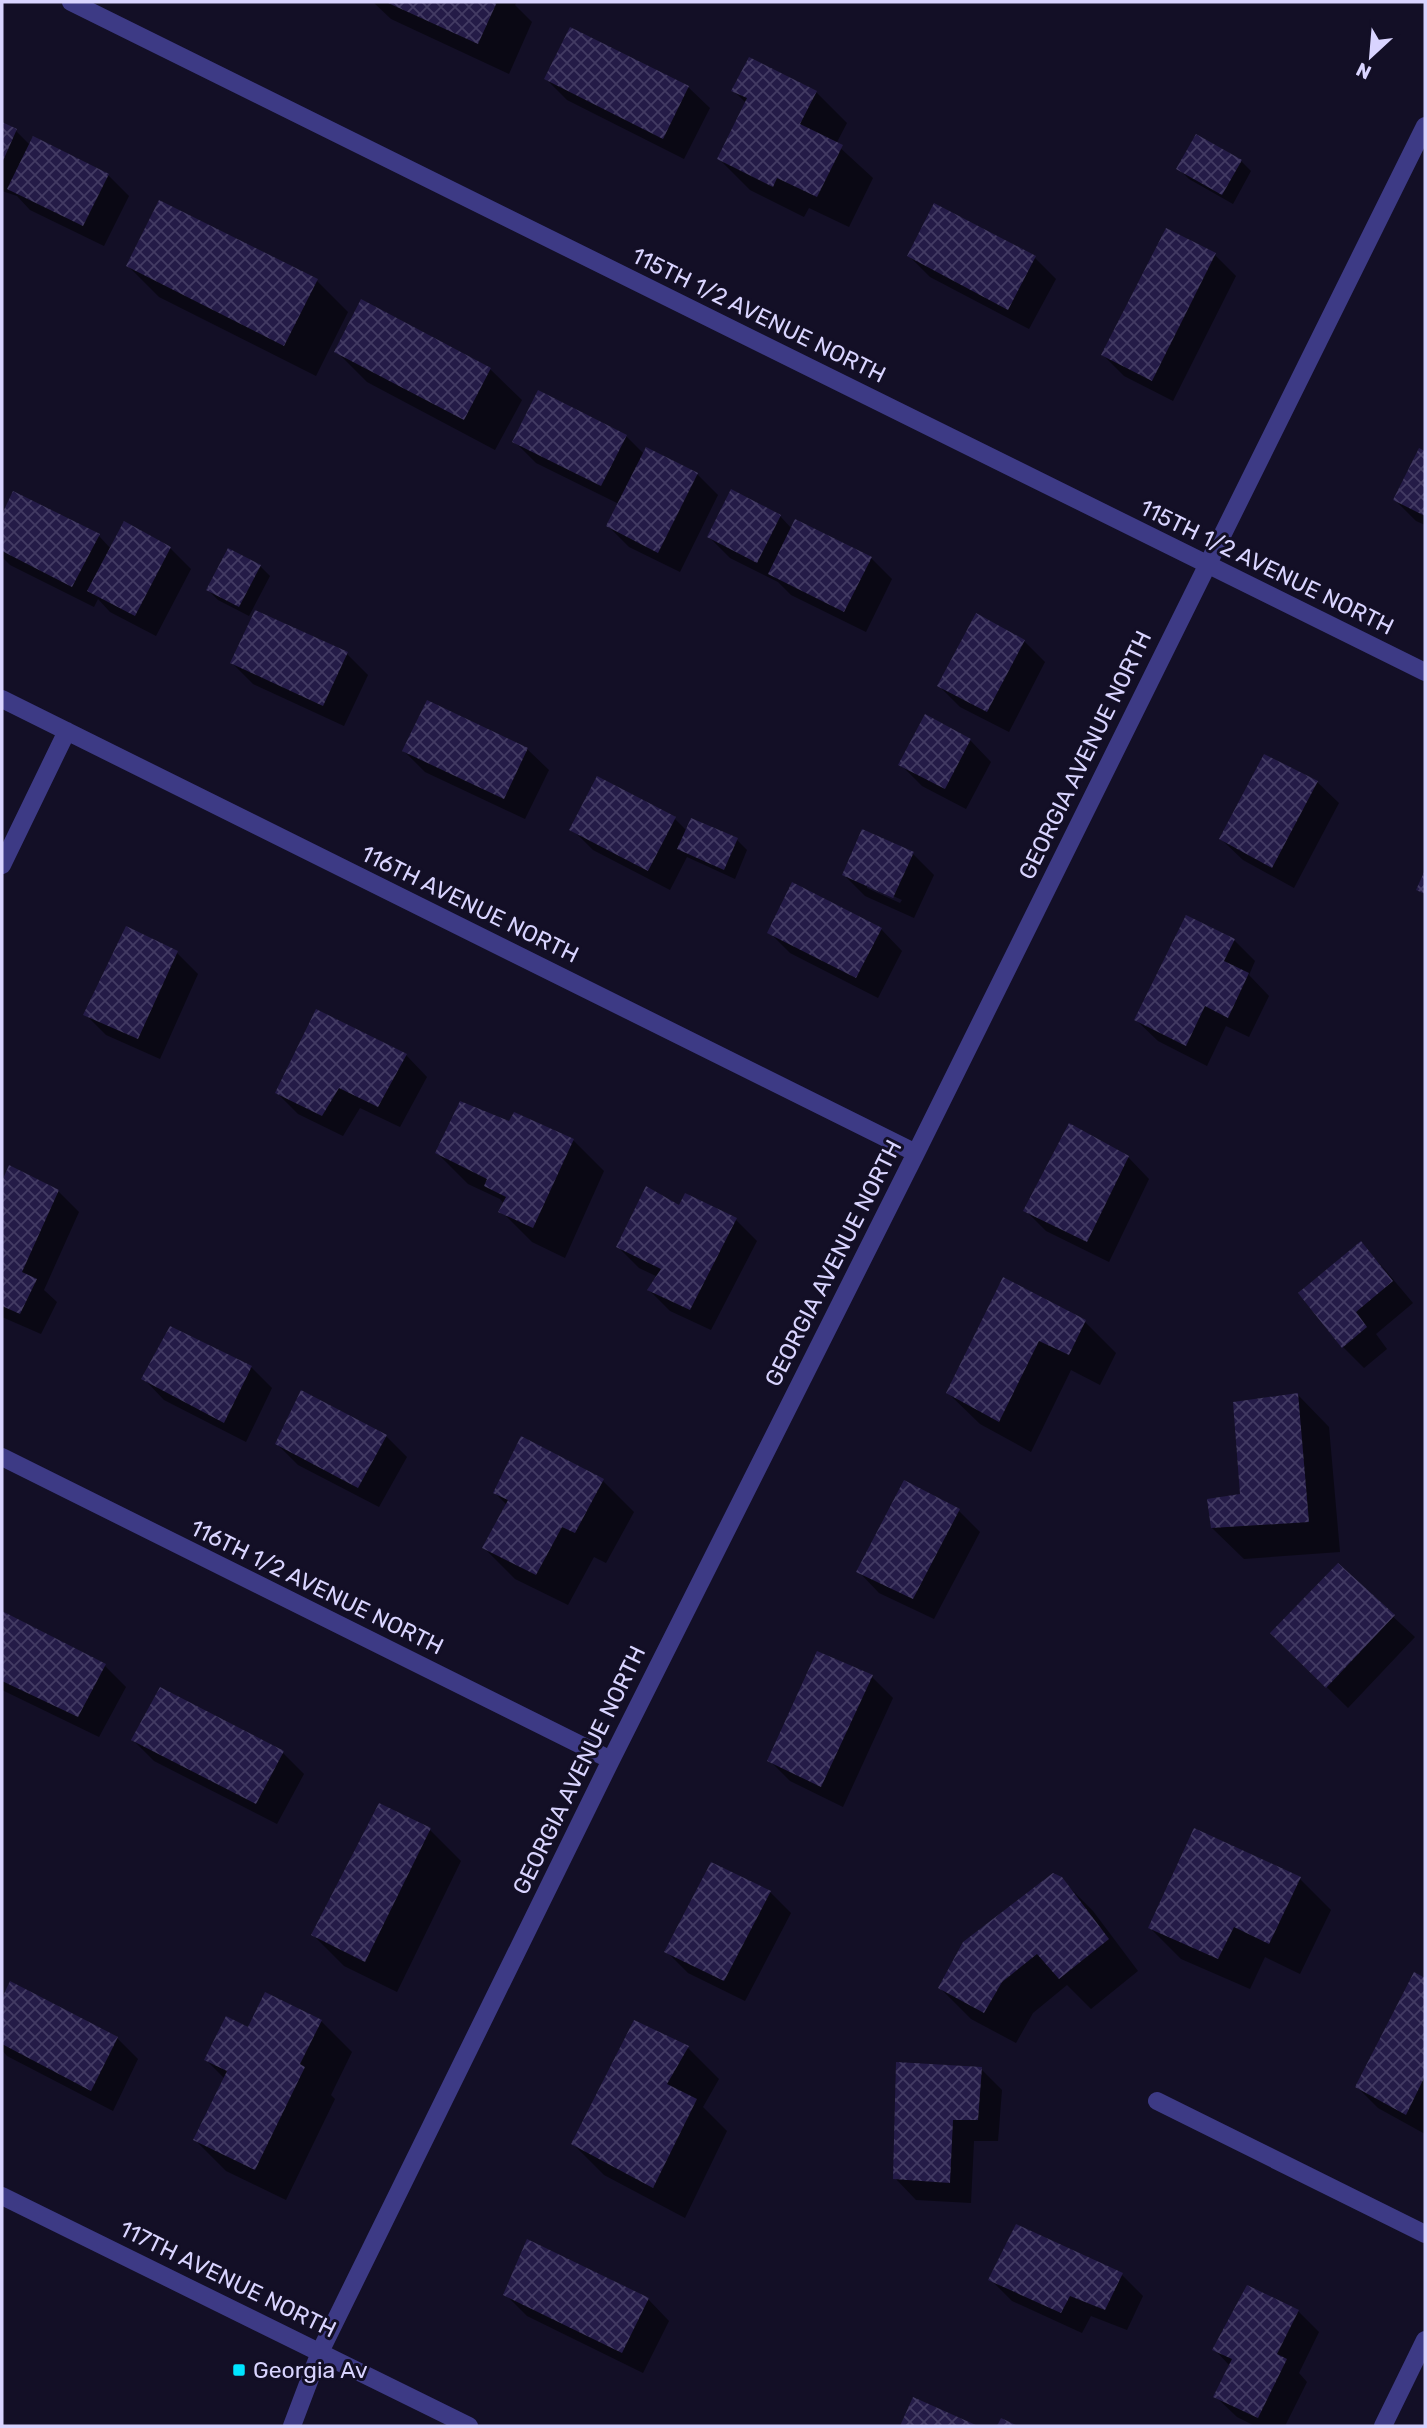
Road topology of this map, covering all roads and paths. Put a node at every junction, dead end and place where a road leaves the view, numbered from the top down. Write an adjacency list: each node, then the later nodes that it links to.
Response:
1 (71, 2): 3 (street, 115TH 1/2 AVENUE NORTH)
2 (1425, 126): 3 (street, GEORGIA AVENUE NORTH)
3 (1207, 564): 4 (street, 115TH 1/2 AVENUE NORTH); 8 (street, GEORGIA AVENUE NORTH)
4 (1425, 672)
5 (2, 699): 6 (street, 116TH AVENUE NORTH)
6 (67, 732): 7 (street); 8 (street, 116TH AVENUE NORTH)
7 (2, 865)
8 (916, 1153): 10 (street, GEORGIA AVENUE NORTH)
9 (2, 1457): 10 (street, 116TH 1/2 AVENUE NORTH)
10 (611, 1760): 15 (street, GEORGIA AVENUE NORTH)
11 (1157, 2101): 13 (street)
12 (2, 2196): 15 (street, 117TH AVENUE NORTH)
13 (1425, 2234)
14 (1425, 2340): 18 (street)
15 (320, 2351): 16 (street, GEORGIA AVENUE NORTH); 17 (street, 117TH AVENUE NORTH)
16 (292, 2426)
17 (469, 2426)
18 (1383, 2426)

